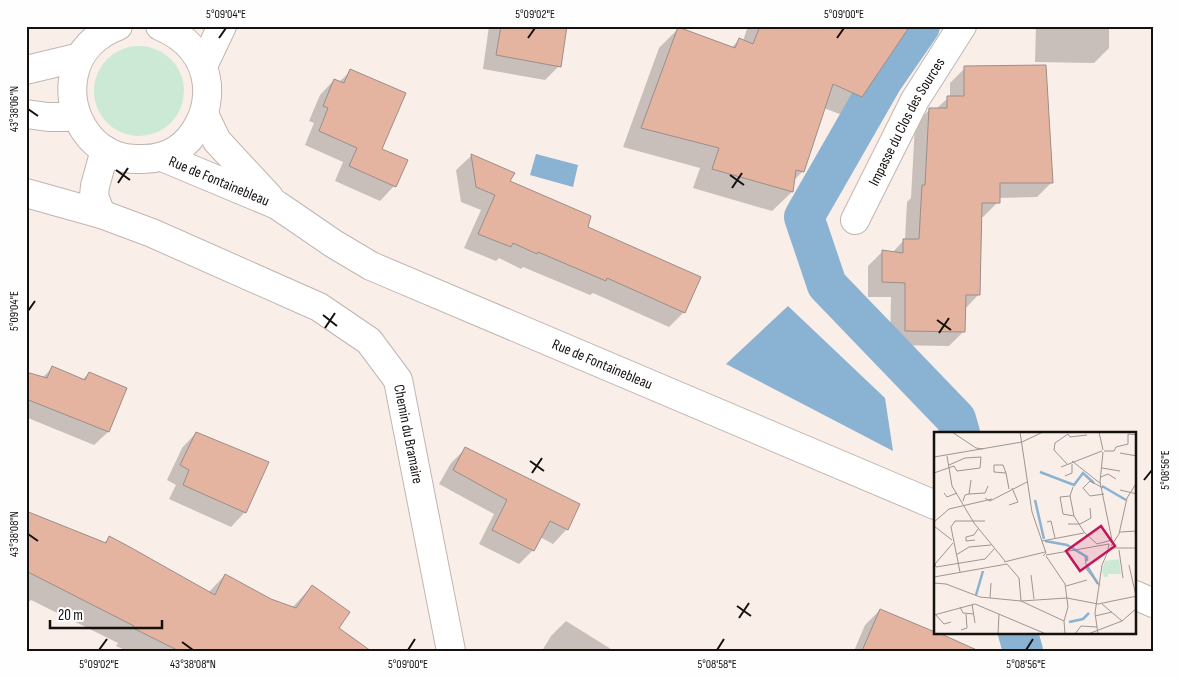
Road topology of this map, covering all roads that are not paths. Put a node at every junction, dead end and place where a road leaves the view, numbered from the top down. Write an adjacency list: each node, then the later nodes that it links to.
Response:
1 (118, 26): 5 (street)
2 (160, 26): 6 (street)
3 (222, 26): 6 (street)
4 (962, 26): 16 (street, Impasse du Clos des Sources)
5 (87, 42): 7 (street); 10 (street)
6 (203, 66): 9 (street)
7 (26, 70)
8 (26, 114): 10 (street)
9 (204, 114): 12 (street); 14 (street, Rue de Fontainebleau)
10 (76, 117): 11 (street)
11 (116, 154): 12 (street); 15 (street)
12 (162, 157): 14 (street, Rue de Fontainebleau)
13 (26, 192): 15 (street, Chemin du Bramaire)
14 (277, 205): 17 (street, Rue de Fontainebleau)
15 (100, 214): 20 (street, Chemin du Bramaire)
16 (855, 220)
17 (934, 505)
18 (1136, 595): 19 (street)
19 (1153, 603)
20 (451, 651)

